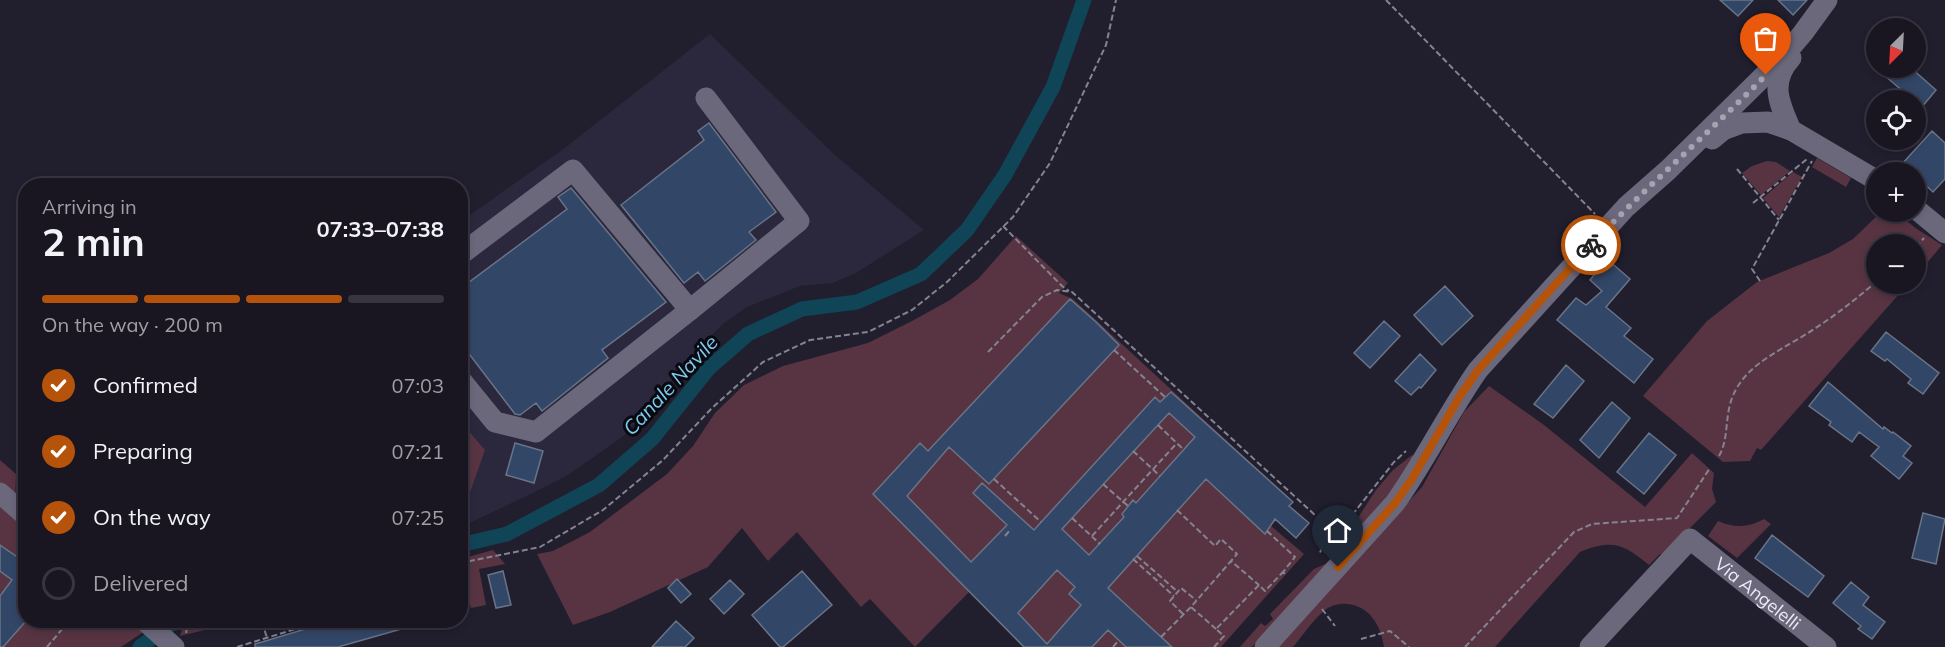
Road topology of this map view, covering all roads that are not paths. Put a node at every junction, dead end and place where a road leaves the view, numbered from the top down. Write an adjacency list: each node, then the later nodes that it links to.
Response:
1 (1824, 4): 2 (street); 4 (street)
2 (1751, 90): 4 (street); 6 (street)
3 (706, 98): 10 (street)
4 (1784, 124): 5 (street); 6 (street)
5 (1866, 174)
6 (1636, 198): 16 (street)
7 (1926, 220): 8 (street)
8 (1937, 233)
9 (468, 249): 10 (street)
10 (690, 310): 11 (street)
11 (468, 389)
12 (0, 494): 13 (street)
13 (18, 509)
14 (156, 628): 15 (street)
15 (178, 642)
16 (1265, 647)
17 (1590, 647): 18 (street, Via Angelelli)
18 (1826, 647)

